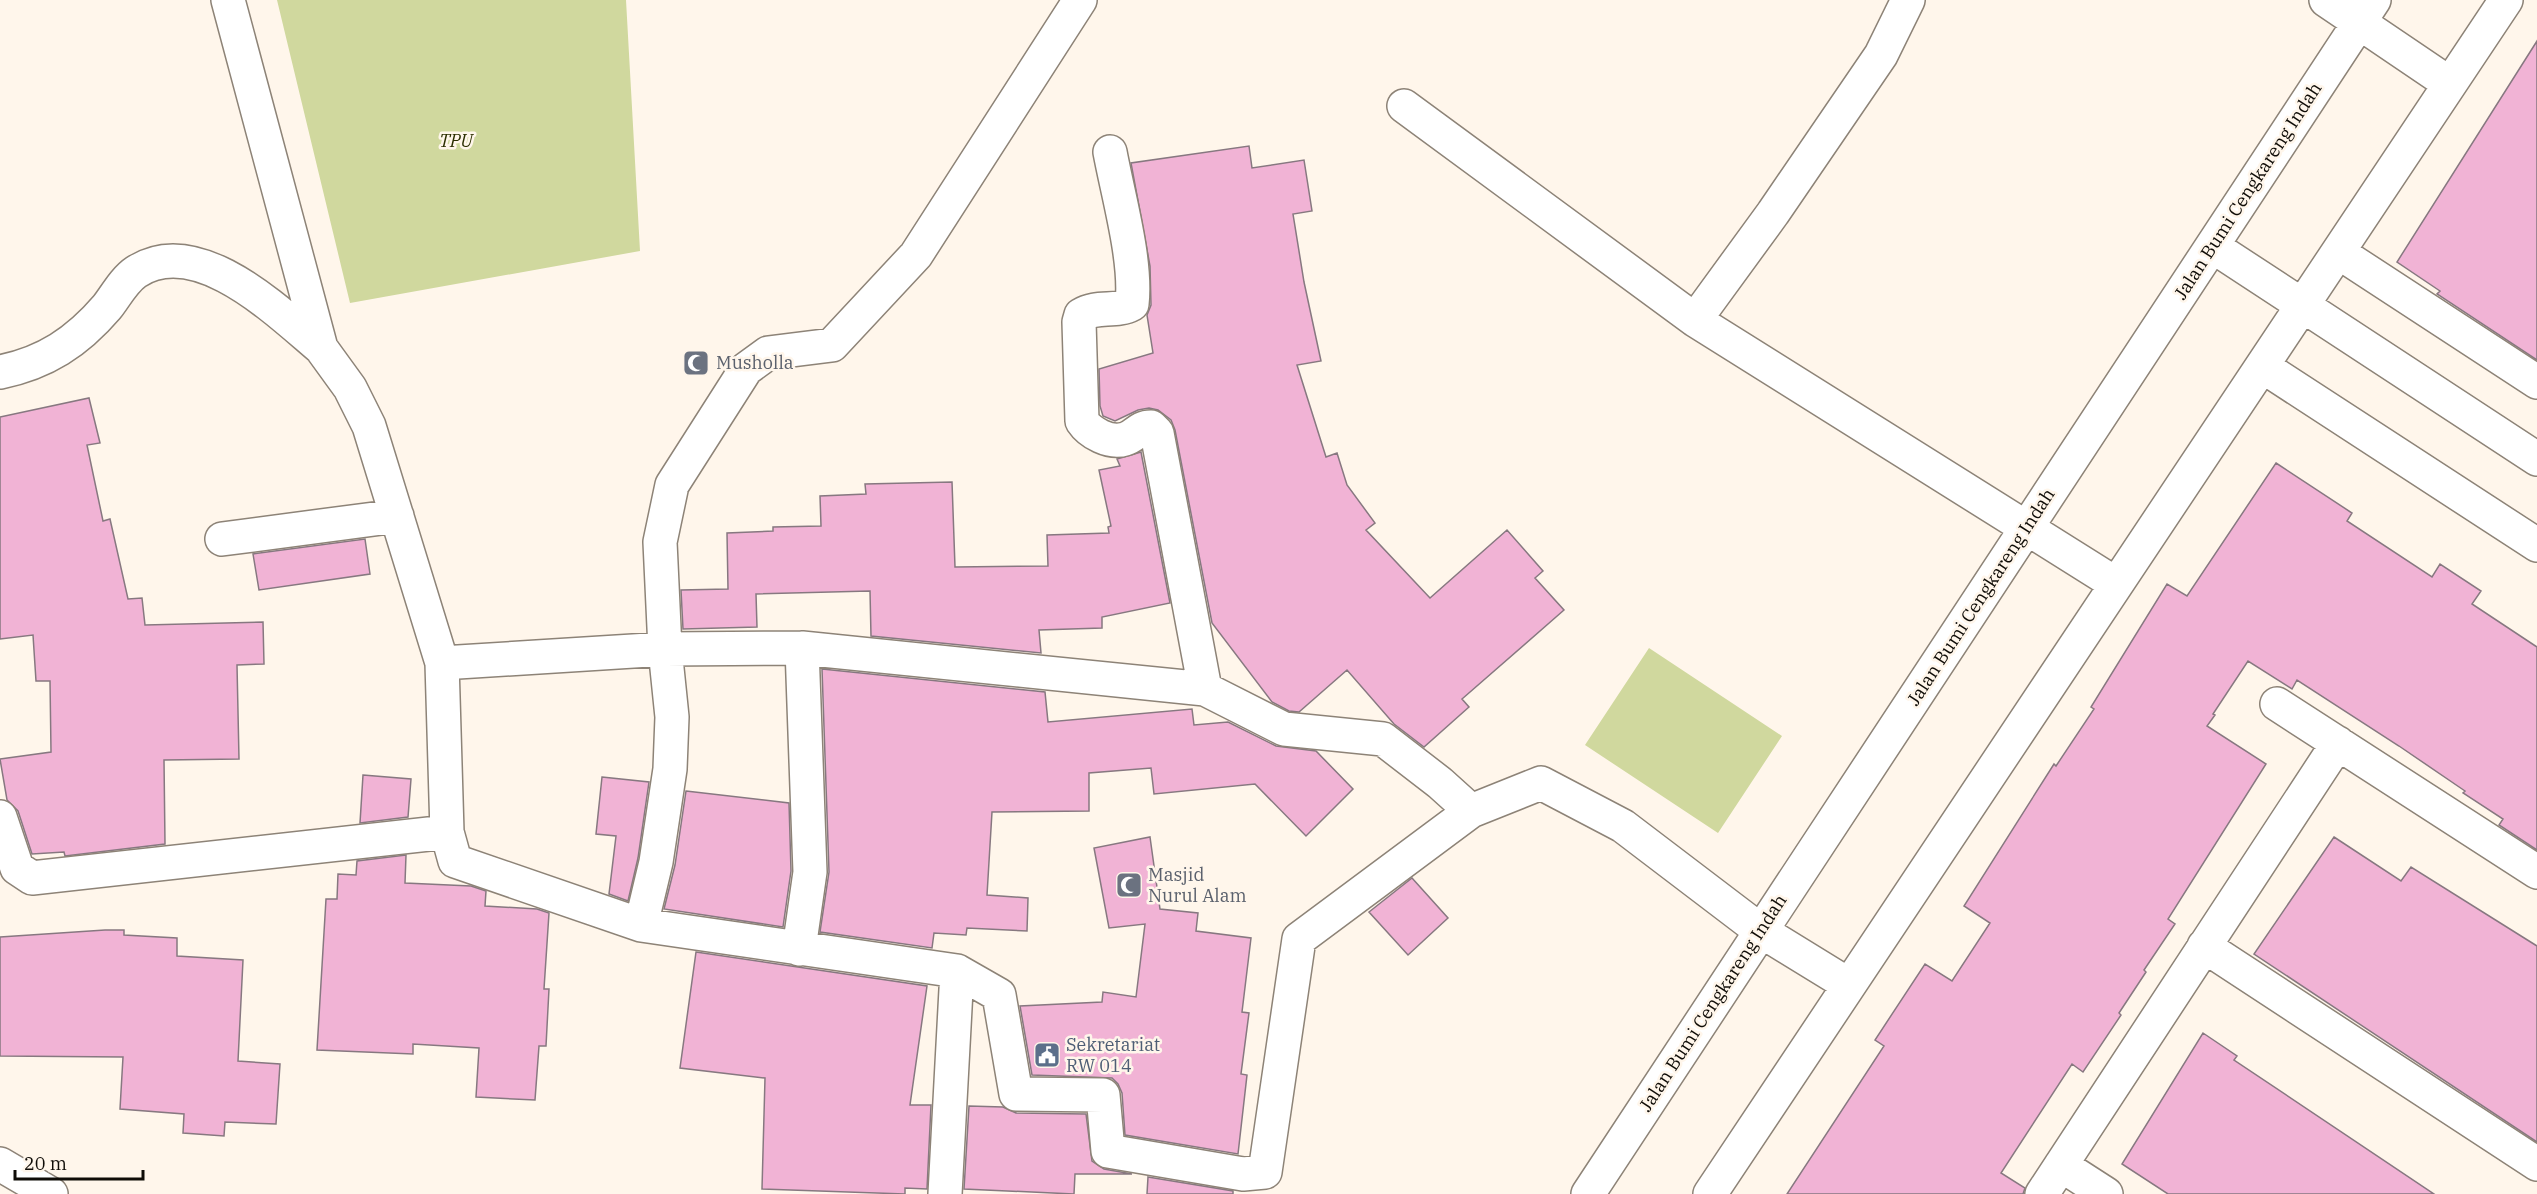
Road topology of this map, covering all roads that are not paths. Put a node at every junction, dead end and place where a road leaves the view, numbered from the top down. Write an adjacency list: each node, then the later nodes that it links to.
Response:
1 (228, 0): 14 (street)
2 (1080, 0): 25 (street)
3 (1908, 0): 13 (street)
4 (2325, 0): 6 (street)
5 (2506, 0): 7 (street)
6 (2366, 12): 7 (street); 10 (street, Jalan Bumi Cengkareng Indah)
7 (2450, 84): 11 (street)
8 (1404, 106): 13 (street)
9 (1110, 152): 27 (street)
10 (2212, 246): 12 (street); 20 (street, Jalan Bumi Cengkareng Indah)
11 (2338, 252): 12 (street); 17 (street)
12 (2302, 306): 15 (street); 18 (street)
13 (1695, 320): 20 (street)
14 (321, 348): 16 (street); 19 (street)
15 (2262, 366): 21 (street); 23 (street)
16 (0, 372)
17 (2537, 382)
18 (2537, 459)
19 (397, 516): 22 (street); 26 (street)
20 (2028, 526): 23 (street); 35 (street, Jalan Bumi Cengkareng Indah)
21 (2534, 537)
22 (222, 539)
23 (2116, 584): 39 (street)
24 (802, 648): 25 (street); 27 (street); 37 (street)
25 (664, 649): 26 (street); 34 (street)
26 (442, 663): 32 (street)
27 (1205, 689): 30 (street)
28 (2277, 704): 29 (street)
29 (2338, 743): 33 (street); 36 (street)
30 (1471, 811): 35 (street); 43 (street)
31 (0, 817): 32 (street)
32 (447, 832): 34 (street)
33 (2537, 872)
34 (641, 925): 37 (street)
35 (1761, 931): 39 (street); 46 (street, Jalan Bumi Cengkareng Indah)
36 (2204, 946): 41 (street); 42 (street)
37 (799, 949): 38 (street)
38 (957, 971): 43 (street); 45 (street)
39 (1849, 985): 47 (street)
40 (0, 1164): 44 (street)
41 (2537, 1164)
42 (2061, 1165): 48 (street); 49 (street)
43 (1263, 1183)
44 (51, 1194)
45 (945, 1194)
46 (1588, 1194)
47 (1710, 1194)
48 (2042, 1194)
49 (2106, 1194)

